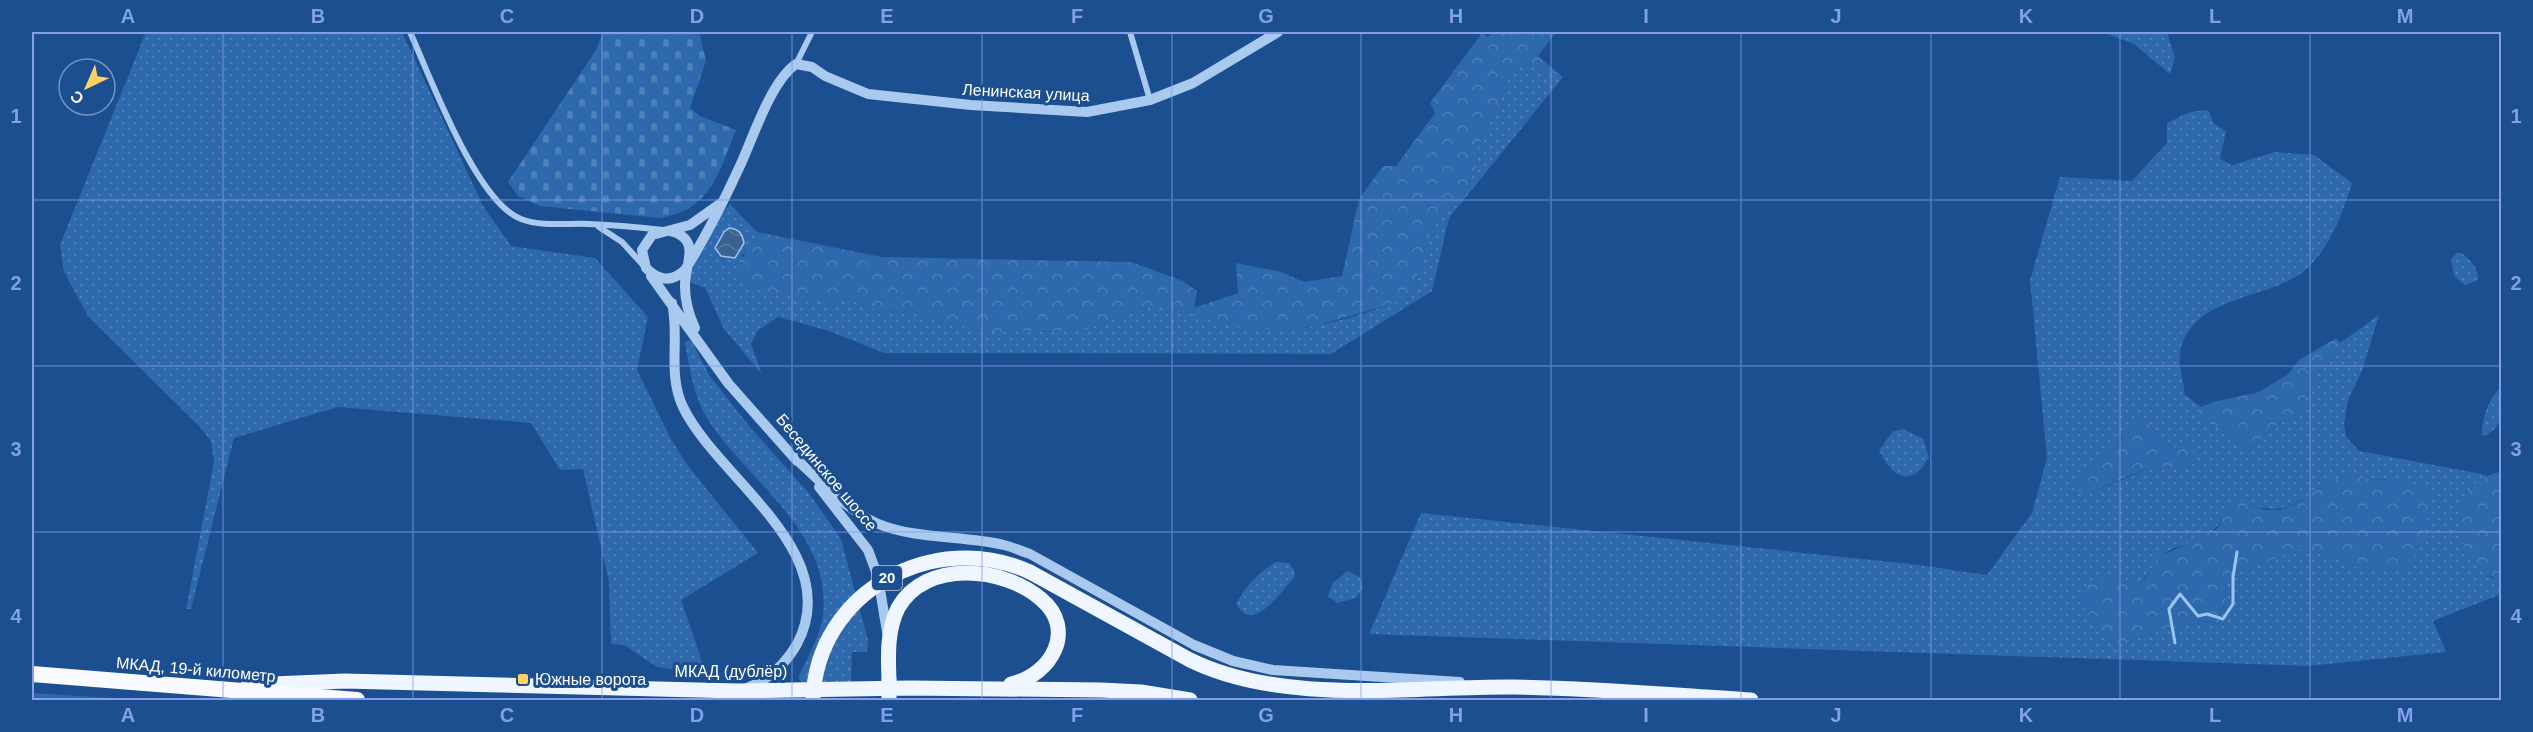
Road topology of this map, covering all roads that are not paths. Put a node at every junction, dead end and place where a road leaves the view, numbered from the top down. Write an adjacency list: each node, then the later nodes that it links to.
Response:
1 (410, 32): 8 (street)
2 (812, 32): 5 (street)
3 (1130, 32): 6 (street)
4 (1278, 32): 6 (street, Ленинская улица)
5 (796, 64): 6 (street, Ленинская улица); 7 (street)
6 (1150, 100)
7 (721, 203): 9 (street); 10 (street)
8 (590, 224): 9 (street); 11 (street)
9 (663, 230): 10 (street); 11 (street)
10 (688, 265): 11 (street); 13 (street, Бесединское шоссе)
11 (646, 268): 12 (street, Бесединское шоссе)
12 (672, 303): 13 (street, Бесединское шоссе); 20 (street)
13 (707, 354): 14 (street, Бесединское шоссе)
14 (793, 456): 15 (street, Бесединское шоссе); 17 (street)
15 (888, 646): 19 (main road); 23 (main road, Бесединское шоссе, bridge)
16 (32, 674): 18 (highway, МКАД, 19-й километр)
17 (1514, 687): 22 (main road, 20, bridge); 25 (main road)
18 (200, 688): 20 (main road, МКАД (дублёр)); 21 (highway, МКАД, 19-й километр)
19 (991, 689): 20 (main road, МКАД (дублёр)); 24 (main road, МКАД (дублёр))
20 (738, 691)
21 (357, 700)
22 (813, 700)
23 (889, 700)
24 (1190, 700)
25 (1751, 700)

